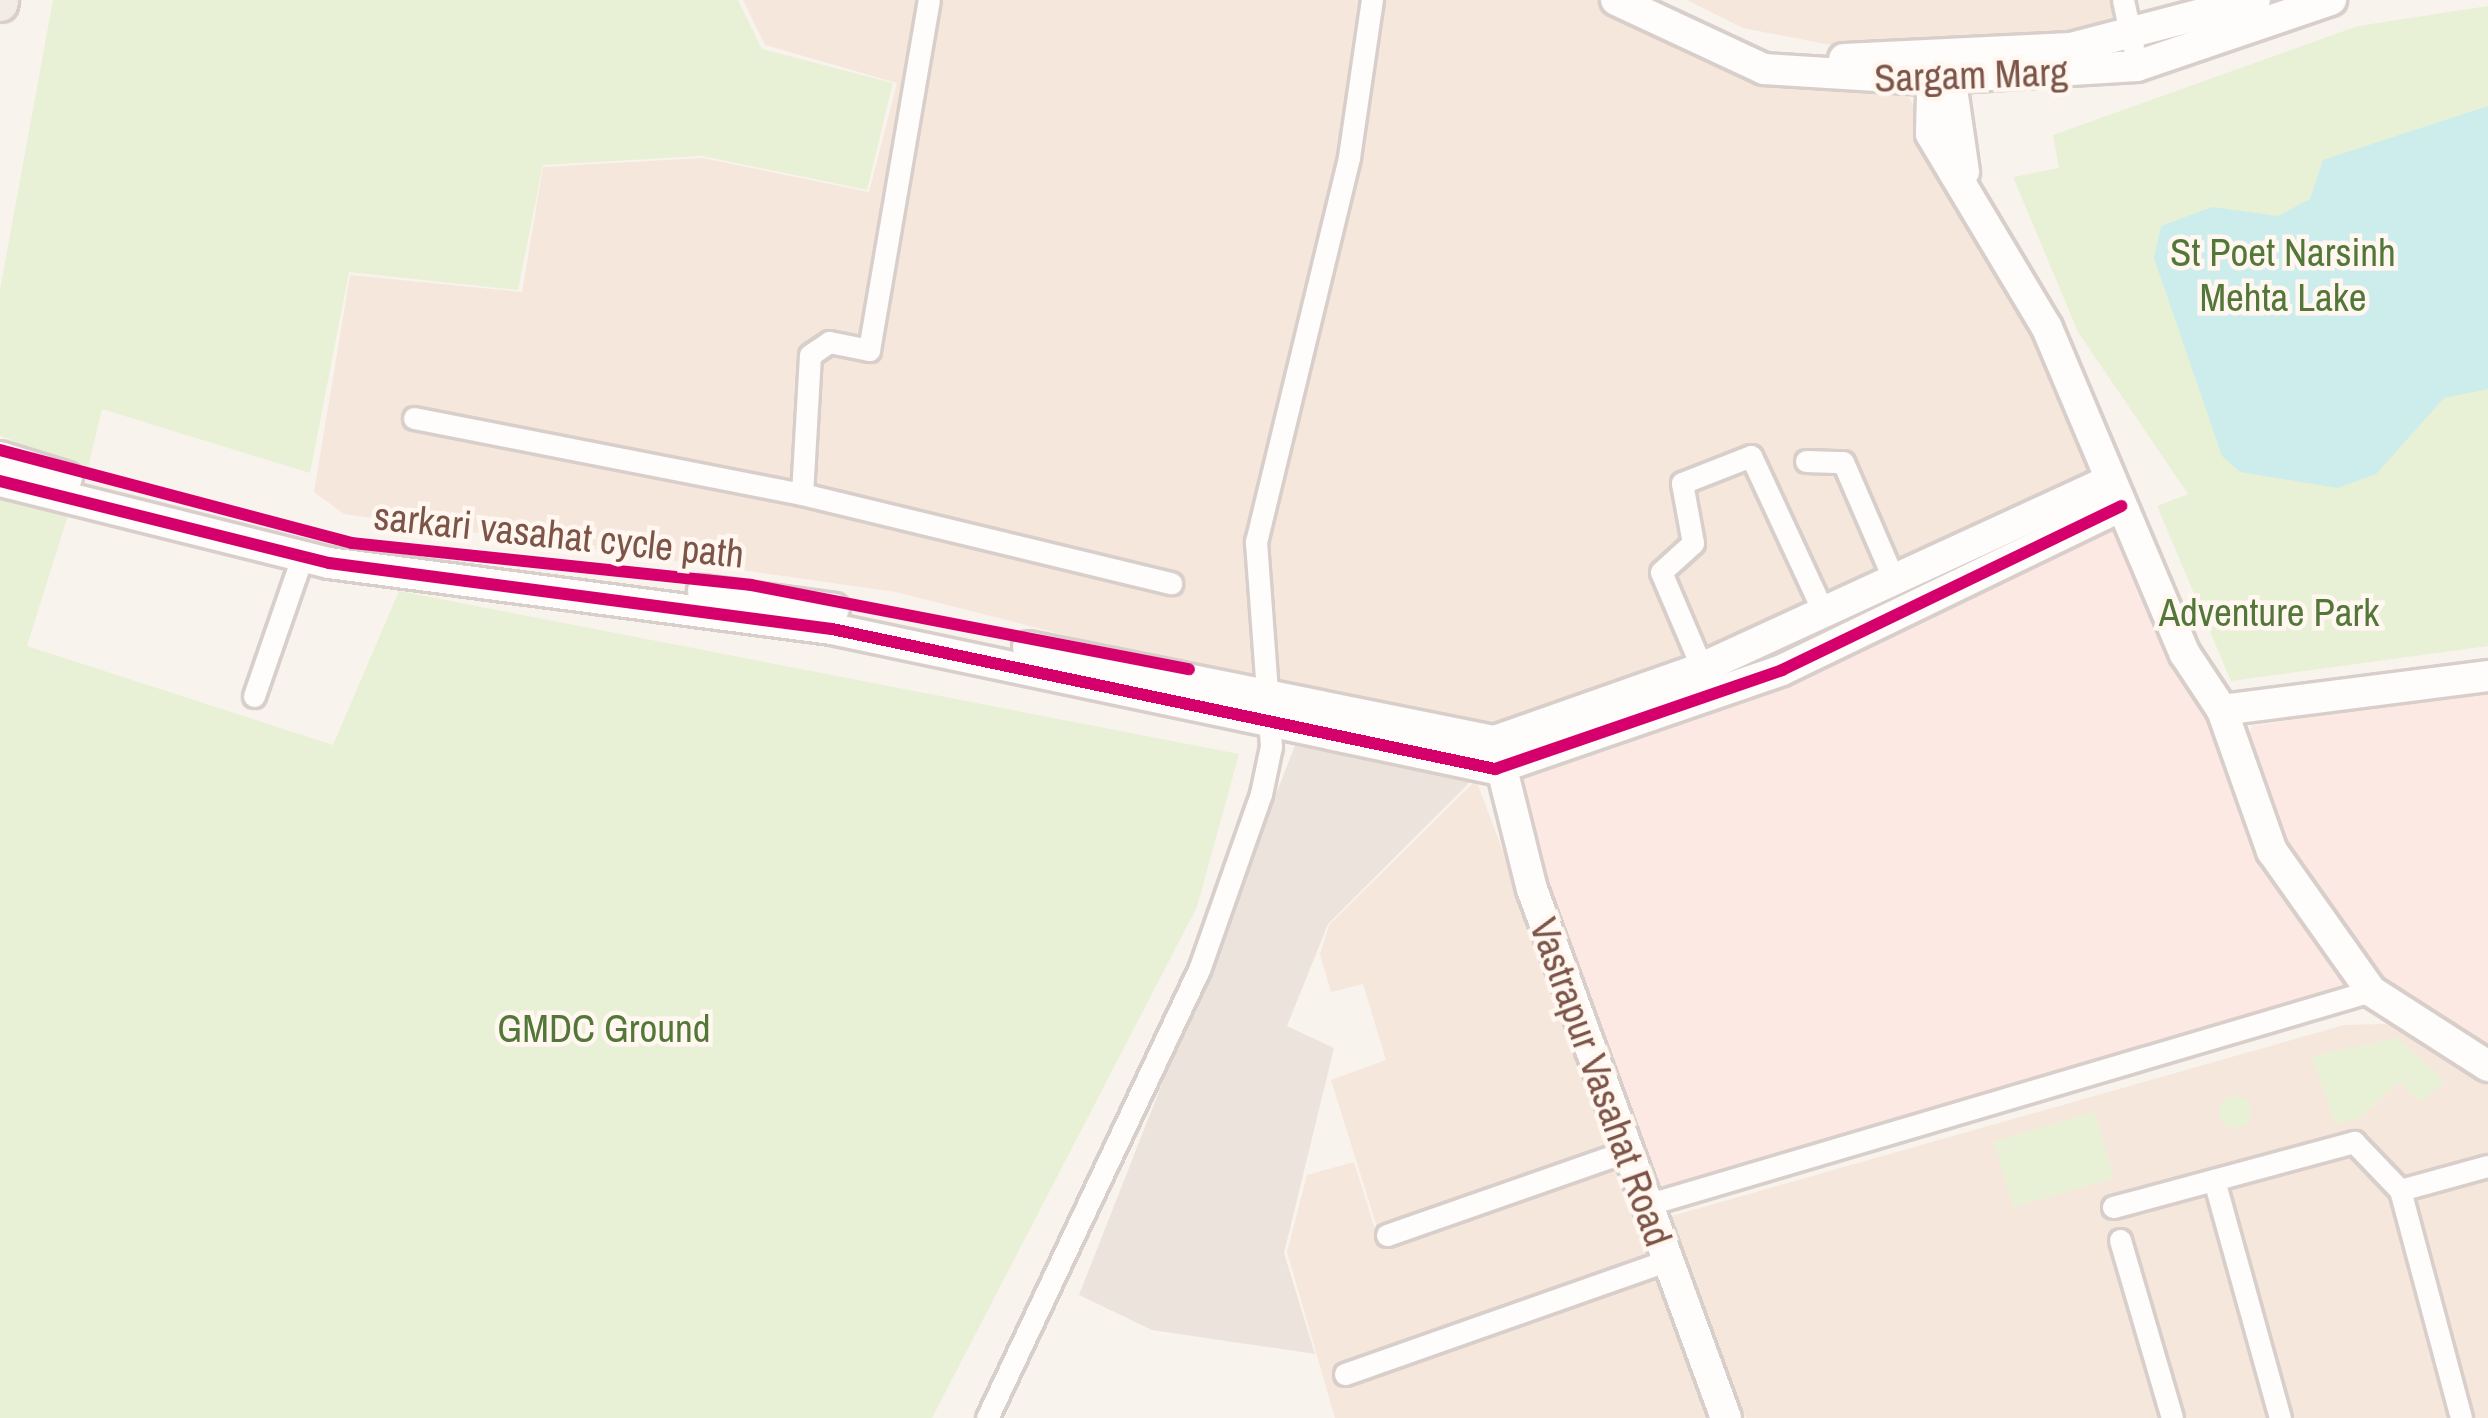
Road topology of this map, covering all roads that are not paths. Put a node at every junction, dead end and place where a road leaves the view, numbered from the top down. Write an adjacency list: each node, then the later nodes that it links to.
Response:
1 (929, 0): 18 (street)
2 (1372, 0): 26 (street)
3 (1616, 0): 9 (street, Sargam Marg)
4 (1659, 0): 9 (street, Sargam Marg)
5 (2123, 0): 8 (street)
6 (2255, 0): 8 (street, Sargam Marg)
7 (2331, 0): 8 (street, Sargam Marg)
8 (2134, 52): 9 (street, Sargam Marg); 10 (street, Sargam Marg)
9 (1936, 75): 10 (street, Sargam Marg); 11 (street); 12 (street)
10 (2003, 76): 11 (street)
11 (1957, 123): 12 (street)
12 (1969, 189): 17 (street)
13 (414, 418): 18 (street)
14 (0, 457): 26 (street)
15 (1807, 460): 20 (street)
16 (0, 481): 19 (street)
17 (2116, 493): 20 (street); 27 (street); 28 (street)
18 (802, 494): 21 (street)
19 (302, 556): 25 (street); 26 (street)
20 (1894, 582): 22 (street)
21 (1171, 583)
22 (1823, 611): 23 (street); 23 (street)
23 (1702, 668): 28 (street)
24 (2488, 676): 27 (street)
25 (254, 696)
26 (1265, 710): 28 (street); 41 (street)
27 (2222, 710): 29 (street)
28 (1498, 754): 31 (street, Vastrapur Vasahat Road)
29 (2371, 992): 30 (street); 35 (street)
30 (2488, 1066)
31 (1624, 1152): 35 (street, Vastrapur Vasahat Road); 37 (street)
32 (2488, 1166): 34 (street)
33 (2213, 1180): 34 (street); 36 (street); 44 (street)
34 (2400, 1190): 45 (street)
35 (1646, 1204): 39 (street, Vastrapur Vasahat Road)
36 (2113, 1207)
37 (1387, 1235)
38 (2120, 1240): 43 (street)
39 (1665, 1261): 40 (street); 42 (street, Vastrapur Vasahat Road)
40 (1345, 1374)
41 (986, 1418)
42 (1726, 1418)
43 (2172, 1418)
44 (2280, 1418)
45 (2461, 1418)

